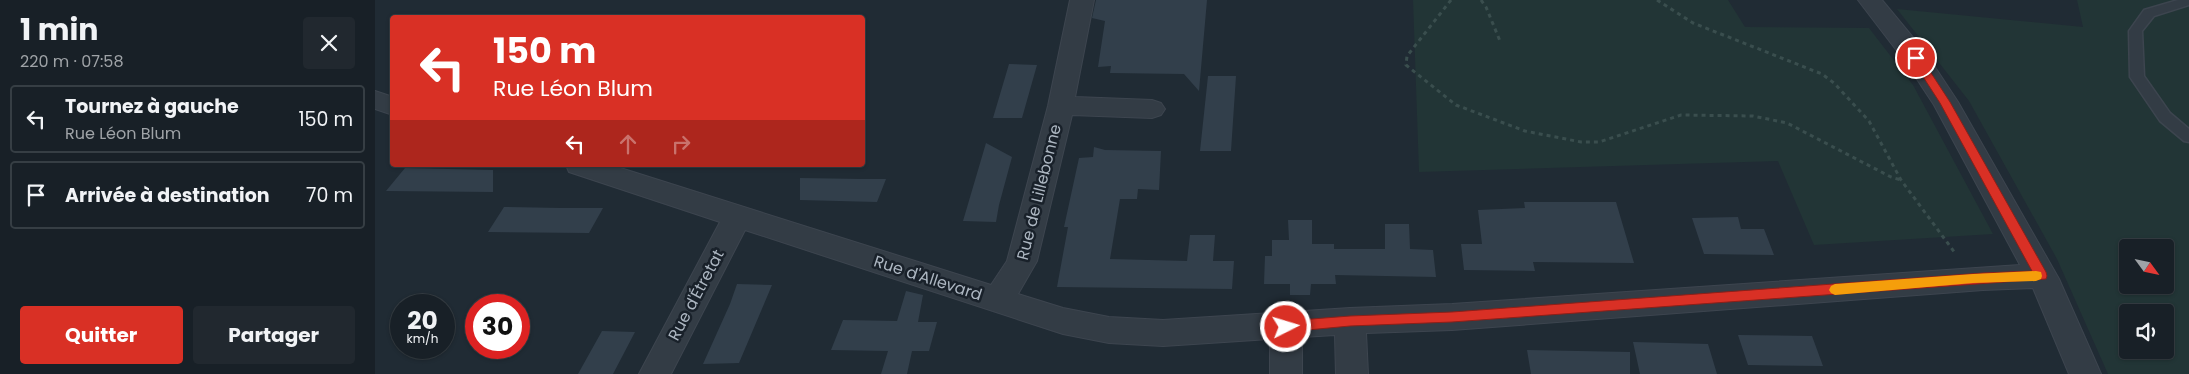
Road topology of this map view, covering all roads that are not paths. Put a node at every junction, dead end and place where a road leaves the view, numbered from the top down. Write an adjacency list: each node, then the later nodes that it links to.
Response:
1 (1082, 0): 6 (street, Rue de Lillebonne)
2 (1870, 0): 11 (street)
3 (2189, 1): 8 (lane)
4 (375, 100): 5 (street)
5 (390, 105)
6 (1061, 106): 7 (street, Rue de Lillebonne); 12 (street, Rue de Lillebonne)
7 (1152, 109)
8 (2189, 137)
9 (585, 167): 10 (street, Rue d'Allevard)
10 (738, 216): 12 (street, Rue d'Allevard); 15 (street, Rue d'Étretat)
11 (2041, 276): 13 (street, Rue d'Allevard); 18 (street)
12 (997, 300): 14 (street, Rue d'Allevard)
13 (1350, 321): 14 (street, Rue d'Allevard); 17 (street)
14 (1286, 327): 16 (street)
15 (655, 374)
16 (1286, 374)
17 (1352, 374)
18 (2085, 374)

